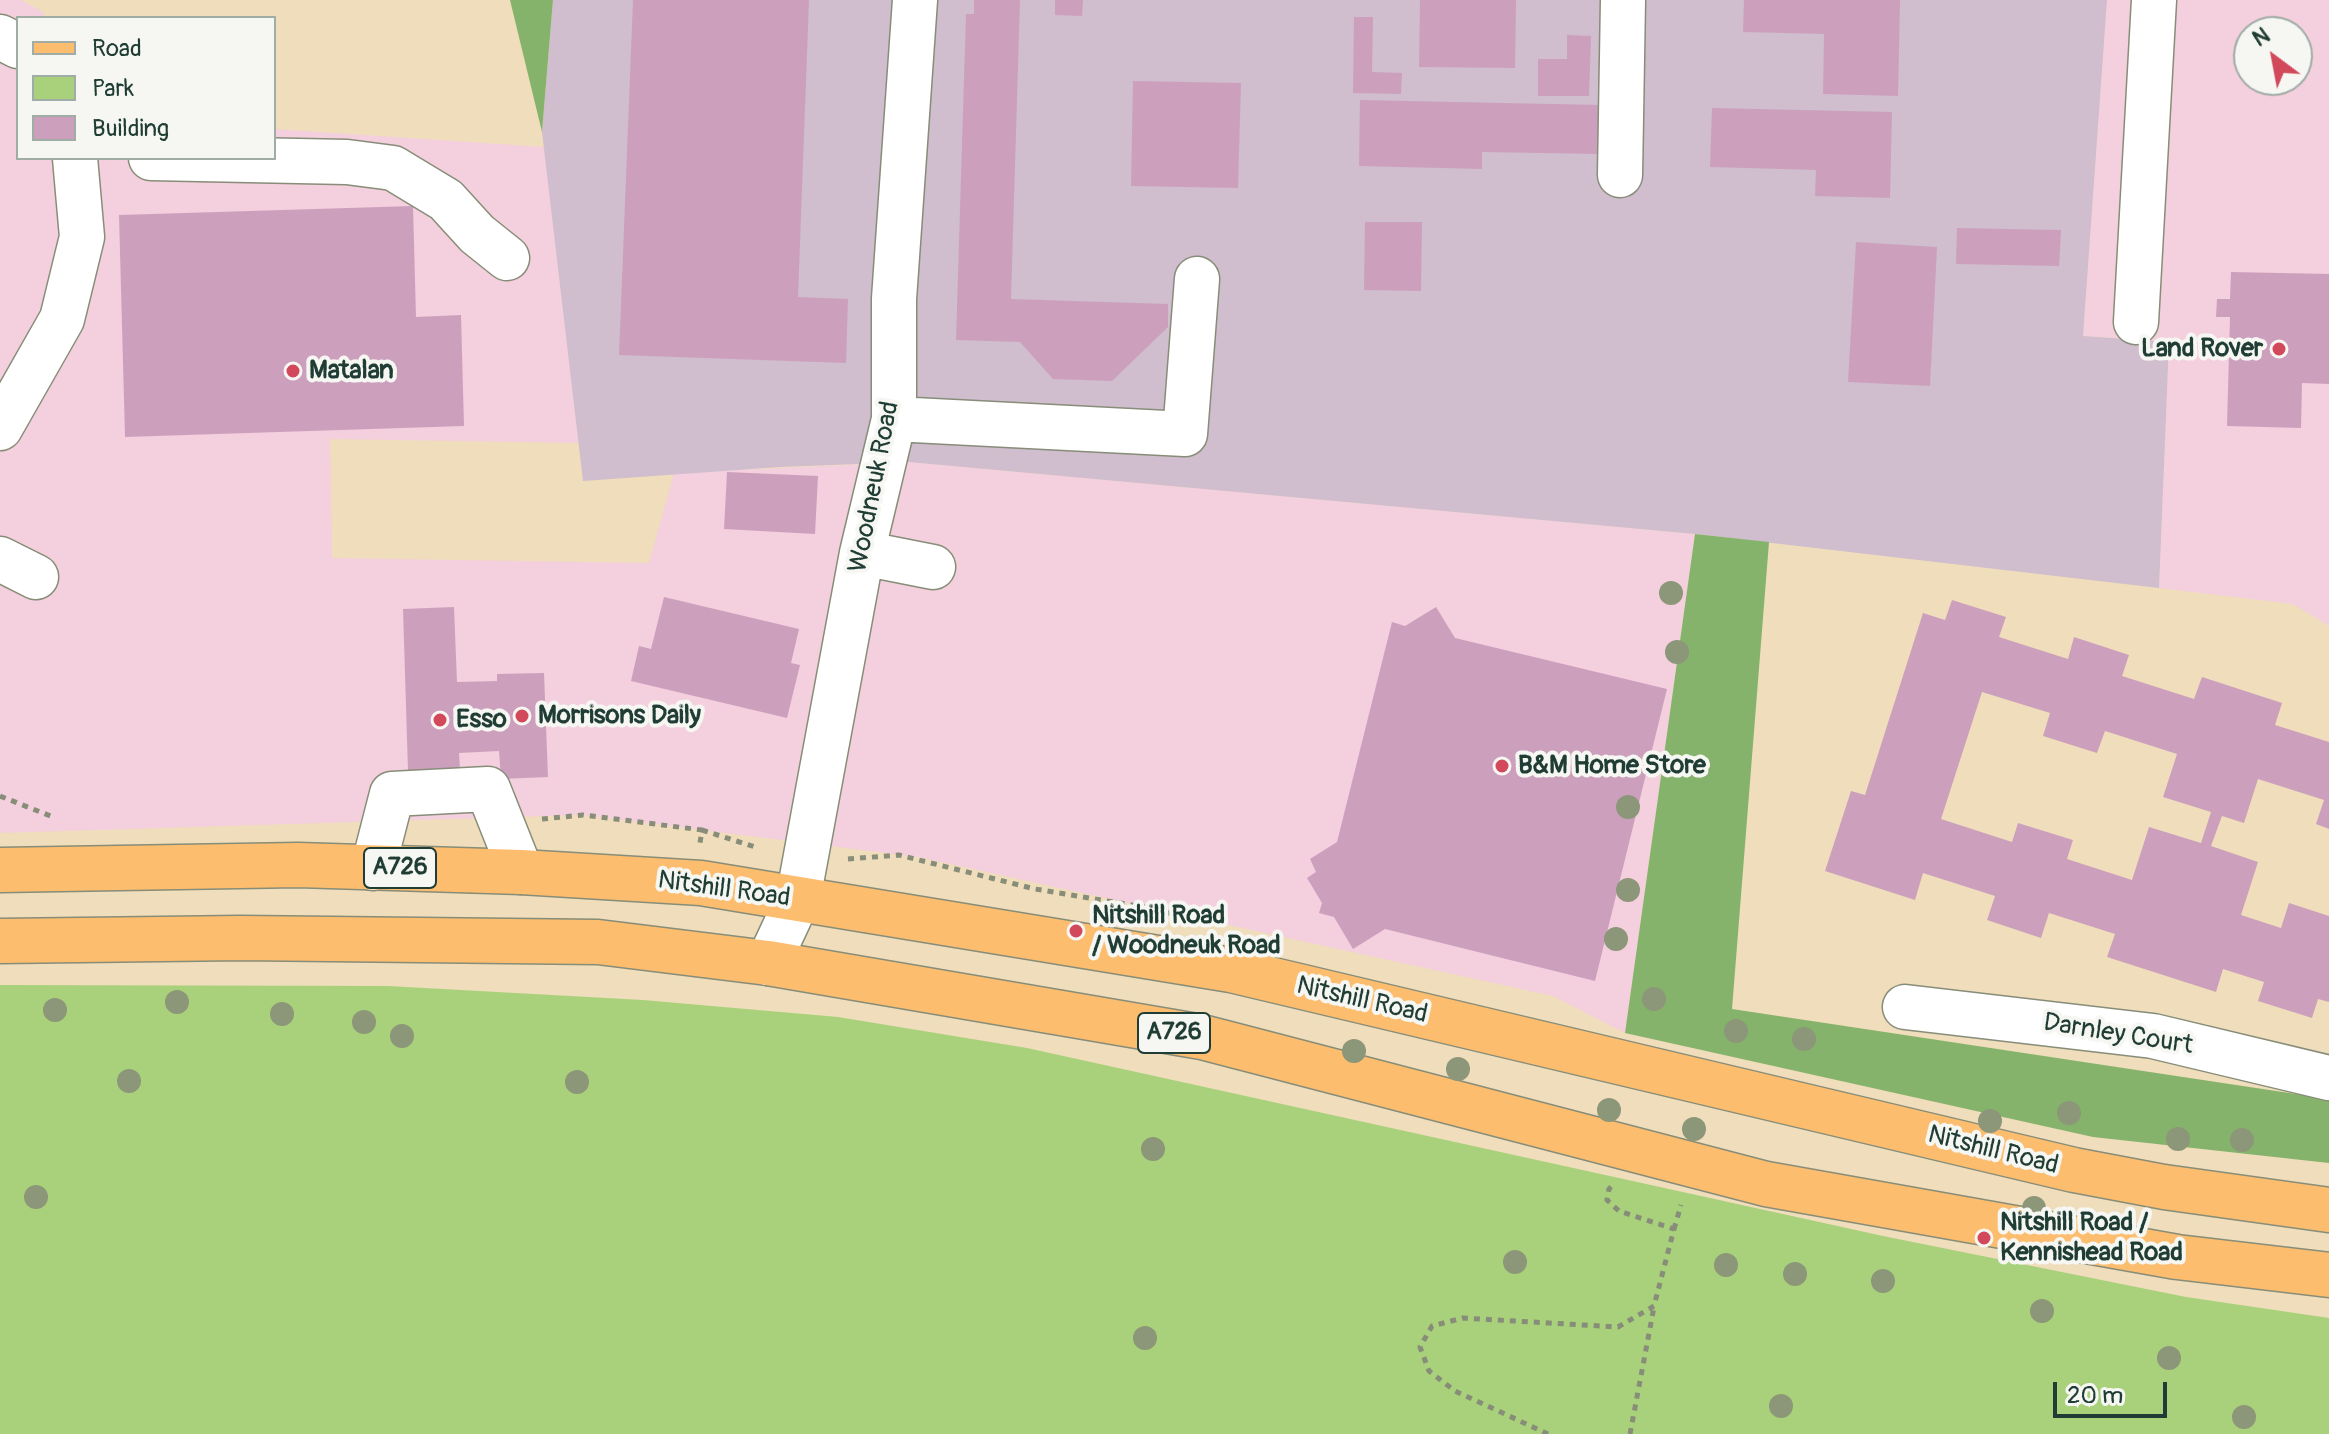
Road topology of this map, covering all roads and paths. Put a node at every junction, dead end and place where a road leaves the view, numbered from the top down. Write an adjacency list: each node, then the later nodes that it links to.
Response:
1 (915, 0): 10 (street, Woodneuk Road)
2 (1623, 0): 6 (street)
3 (2154, 0): 9 (street)
4 (75, 160): 11 (street)
5 (249, 160): 7 (street)
6 (1620, 175)
7 (507, 258)
8 (1197, 279): 10 (street)
9 (2136, 322)
10 (894, 419): 12 (street, Woodneuk Road)
11 (0, 428)
12 (862, 553): 13 (street); 19 (street, Woodneuk Road)
13 (933, 567)
14 (0, 796): 15 (path)
15 (53, 817)
16 (373, 868): 17 (main road, Nitshill Road / A726); 18 (main road, Nitshill Road / A726); 18 (street)
17 (0, 870)
18 (521, 872): 19 (main road, Nitshill Road / A726)
19 (798, 899): 21 (street, Woodneuk Road); 26 (main road, Nitshill Road / A726)
20 (0, 941): 21 (main road, A726)
21 (768, 963): 24 (main road, A726)
22 (1905, 1007): 23 (street, Darnley Court)
23 (2329, 1078)
24 (1692, 1164): 27 (path); 28 (main road, A726)
25 (1616, 1184): 27 (path)
26 (2329, 1210)
27 (1674, 1229): 29 (path)
28 (2329, 1275)
29 (1654, 1306): 30 (path); 31 (path)
30 (1548, 1434)
31 (1630, 1434)

